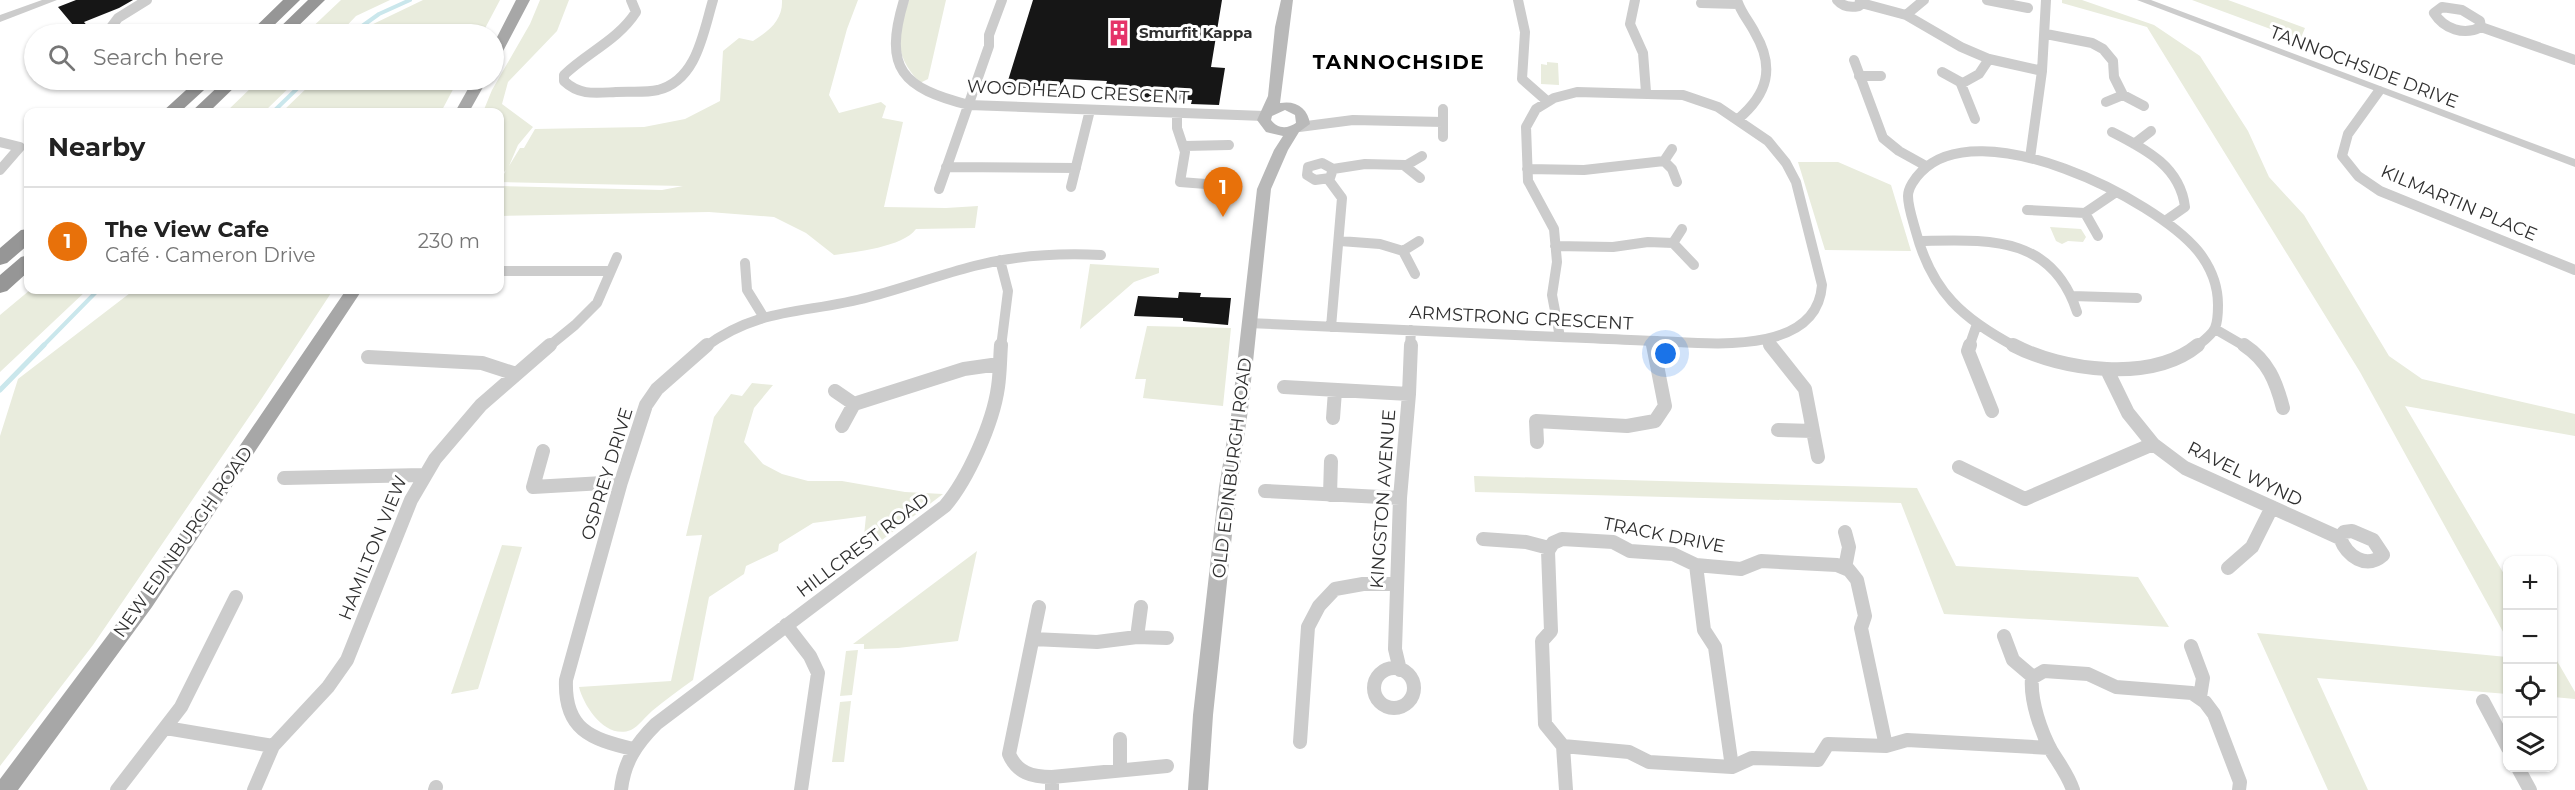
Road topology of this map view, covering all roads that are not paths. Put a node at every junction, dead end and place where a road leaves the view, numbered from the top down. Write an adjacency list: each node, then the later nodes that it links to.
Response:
1 (52, 0): 23 (street)
2 (147, 0): 24 (street)
3 (292, 0): 25 (highway)
4 (317, 0): 26 (highway)
5 (523, 0): 29 (main road)
6 (631, 0): 7 (street)
7 (713, 0)
8 (904, 0): 47 (street, WOODHEAD CRESCENT)
9 (1002, 0): 47 (street)
10 (1287, 0): 38 (main road)
11 (1518, 0): 45 (street)
12 (1635, 0): 43 (street)
13 (1837, 0): 18 (street)
14 (1924, 0): 22 (street)
15 (1987, 0): 21 (street)
16 (2046, 0): 28 (street)
17 (2142, 0): 42 (street, TANNOCHSIDE DRIVE)
18 (1860, 1): 22 (street)
19 (1737, 2): 20 (street); 56 (street)
20 (1701, 3)
21 (2028, 8)
22 (1906, 15): 30 (street)
23 (0, 19)
24 (113, 24)
25 (267, 24)
26 (292, 24)
27 (2481, 27): 27 (street); 32 (street)
28 (2046, 34): 33 (street); 44 (street)
29 (504, 36)
30 (1989, 59): 33 (street); 37 (street)
31 (1854, 60): 35 (street)
32 (2575, 60)
33 (2042, 71): 72 (street)
34 (1941, 72): 37 (street)
35 (1859, 76): 36 (street); 76 (street)
36 (1881, 76)
37 (1962, 83): 57 (street)
38 (1278, 88): 55 (main road); 58 (main road)
39 (195, 90): 49 (highway)
40 (223, 90): 50 (highway)
41 (474, 90): 51 (main road)
42 (2379, 91): 74 (street, TANNOCHSIDE DRIVE); 106 (street, KILMARTIN PLACE)
43 (1646, 92): 45 (street, ARMSTRONG CRESCENT); 56 (street, ARMSTRONG CRESCENT)
44 (2123, 95): 46 (street); 48 (street)
45 (1547, 101): 79 (street)
46 (2106, 102)
47 (969, 105): 53 (street, WOODHEAD CRESCENT); 77 (street)
48 (2144, 106)
49 (175, 108)
50 (203, 108)
51 (464, 108)
52 (1443, 109): 59 (street)
53 (1090, 110): 54 (street, WOODHEAD CRESCENT); 78 (street)
54 (1177, 113): 55 (street, WOODHEAD CRESCENT); 68 (street)
55 (1268, 113): 58 (main road); 60 (main road)
56 (1738, 118): 122 (street, ARMSTRONG CRESCENT)
57 (1975, 119)
58 (1298, 120): 59 (street); 60 (main road); 70 (main road, OLD EDINBURGH ROAD)
59 (1443, 122): 63 (street)
60 (1272, 130): 70 (main road)
61 (2151, 130): 66 (street)
62 (2112, 132): 66 (street)
63 (1443, 136)
64 (0, 142): 65 (street)
65 (24, 144): 80 (street)
66 (2134, 144): 89 (street)
67 (1229, 145): 68 (street)
68 (1185, 146): 83 (street)
69 (1672, 149): 73 (street)
70 (1281, 150): 116 (main road, OLD EDINBURGH ROAD)
71 (1422, 156): 75 (street)
72 (2030, 158): 76 (street); 86 (street)
73 (1664, 160): 79 (street); 82 (street)
74 (2575, 163)
75 (1406, 165): 81 (street); 93 (street)
76 (1926, 166): 95 (street)
77 (946, 167): 78 (street); 85 (street)
78 (1076, 168): 84 (street)
79 (1527, 169): 97 (street)
80 (0, 170)
81 (1420, 178)
82 (1677, 182)
83 (1206, 184)
84 (1071, 188)
85 (939, 189)
86 (2116, 192): 88 (street); 89 (street)
87 (2027, 210): 88 (street)
88 (2085, 213): 91 (street)
89 (2165, 221): 119 (street)
90 (1683, 229): 96 (street)
91 (2098, 236)
92 (24, 238): 101 (highway)
93 (1340, 241): 98 (street); 118 (street)
94 (1419, 241): 98 (street)
95 (1920, 241): 112 (street); 117 (street)
96 (1673, 243): 97 (street); 105 (street)
97 (1555, 246): 121 (street)
98 (1403, 251): 109 (street)
99 (1101, 255): 102 (street, OSPREY DRIVE)
100 (617, 257): 108 (street, HAMILTON VIEW)
101 (0, 258)
102 (1000, 260): 115 (street, OSPREY DRIVE); 125 (street, HILLCREST ROAD)
103 (745, 263): 115 (street)
104 (24, 265): 110 (highway)
105 (1694, 265)
106 (2575, 270)
107 (504, 271): 108 (street)
108 (611, 272): 127 (street, HAMILTON VIEW)
109 (1415, 274)
110 (0, 286)
111 (351, 294): 187 (main road, NEW EDINBURGH ROAD)
112 (2072, 296): 113 (street); 114 (street)
113 (2137, 297)
114 (2077, 312)
115 (763, 316): 147 (street, OSPREY DRIVE)
116 (1248, 323): 118 (street, ARMSTRONG CRESCENT); 192 (main road, OLD EDINBURGH ROAD)
117 (1977, 324): 126 (street); 134 (street)
118 (1331, 327): 120 (street, ARMSTRONG CRESCENT)
119 (2215, 329): 126 (street); 133 (street)
120 (1411, 330): 121 (street, ARMSTRONG CRESCENT); 131 (street, KINGSTON AVENUE)
121 (1560, 337): 123 (street, ARMSTRONG CRESCENT)
122 (1766, 340): 123 (street, ARMSTRONG CRESCENT); 138 (street)
123 (1653, 343): 139 (street)
124 (368, 357): 127 (street)
125 (999, 364): 132 (street); 163 (street, HILLCREST ROAD)
126 (2107, 370): 140 (street, RAVEL WYND)
127 (516, 374): 145 (street, HAMILTON VIEW)
128 (1284, 387): 129 (street)
129 (1335, 391): 131 (street); 135 (street)
130 (835, 392): 132 (street)
131 (1409, 394): 150 (street, KINGSTON AVENUE)
132 (854, 404): 136 (street)
133 (2283, 408)
134 (1992, 411)
135 (1333, 418)
136 (842, 426)
137 (1778, 430): 138 (street)
138 (1813, 431): 142 (street)
139 (1537, 442)
140 (2153, 444): 144 (street); 151 (street, RAVEL WYND)
141 (543, 451): 147 (street)
142 (1818, 457)
143 (1331, 461): 149 (street)
144 (1959, 467)
145 (423, 475): 146 (street); 177 (street, HAMILTON VIEW)
146 (284, 478)
147 (621, 482): 181 (street, OSPREY DRIVE)
148 (1265, 491): 149 (street)
149 (1330, 495): 150 (street)
150 (1400, 498): 159 (street, KINGSTON AVENUE)
151 (2272, 507): 153 (street, RAVEL WYND); 158 (street)
152 (1845, 532): 157 (street)
153 (2340, 538)
154 (1483, 539): 155 (street, TRACK DRIVE)
155 (1549, 548): 156 (street, TRACK DRIVE); 179 (street)
156 (1696, 565): 157 (street, TRACK DRIVE); 183 (street)
157 (1845, 568): 178 (street)
158 (2228, 568)
159 (1397, 584): 169 (street, KINGSTON AVENUE); 176 (street)
160 (236, 597): 173 (street)
161 (1039, 607): 166 (street)
162 (1141, 607): 165 (street)
163 (786, 625): 181 (street, HILLCREST ROAD); 191 (street)
164 (2004, 636): 170 (street)
165 (1137, 637): 166 (street); 167 (street)
166 (1033, 639): 186 (street)
167 (1167, 639)
168 (2191, 646): 171 (street)
169 (1400, 670)
170 (2033, 677): 171 (street); 180 (street)
171 (2200, 697): 195 (street)
172 (2483, 701): 175 (street)
173 (166, 728): 177 (street); 188 (street)
174 (1120, 739): 184 (street)
175 (2503, 739)
176 (1300, 742)
177 (273, 746): 189 (street, HAMILTON VIEW)
178 (1886, 746): 180 (street); 183 (street)
179 (1563, 747): 183 (street); 193 (street)
180 (2050, 748): 194 (street)
181 (633, 749): 190 (street, HILLCREST ROAD)
182 (1167, 766): 184 (street)
183 (1731, 767)
184 (1120, 770): 186 (street)
185 (2520, 772): 196 (street)
186 (1052, 784)
187 (5, 790)
188 (117, 790)
189 (254, 790)
190 (621, 790)
191 (801, 790)
192 (1198, 790)
193 (1566, 790)
194 (2073, 790)
195 (2239, 790)
196 (2530, 790)

